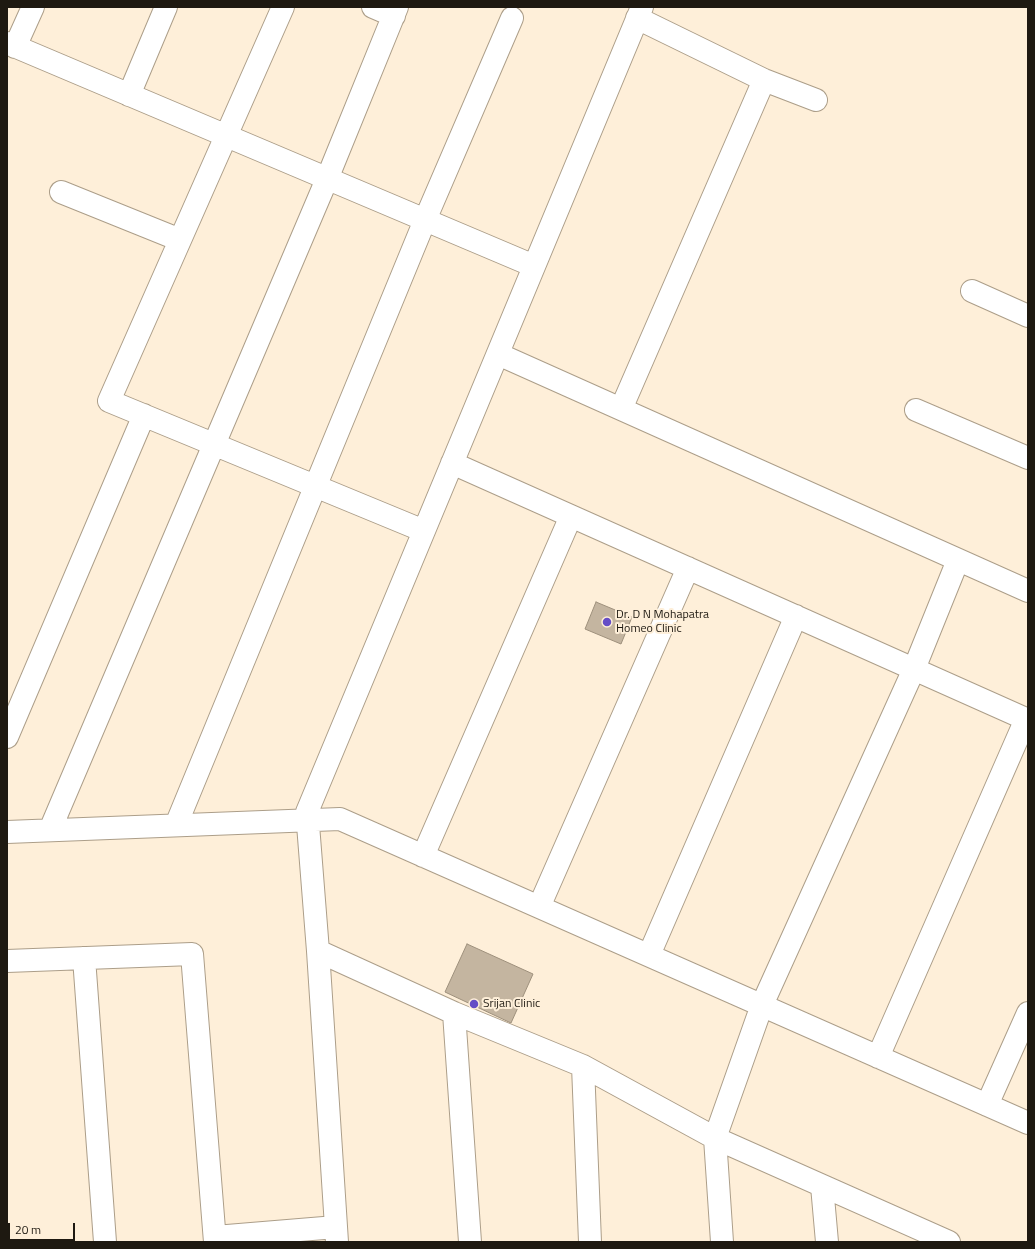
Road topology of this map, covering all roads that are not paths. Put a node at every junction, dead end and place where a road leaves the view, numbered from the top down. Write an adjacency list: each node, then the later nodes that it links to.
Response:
1 (33, 7): 8 (street)
2 (166, 7): 10 (street)
3 (283, 7): 12 (street)
4 (373, 7): 5 (street)
5 (395, 11): 13 (street)
6 (640, 13): 9 (street); 17 (street)
7 (512, 18): 15 (street)
8 (11, 45): 10 (street)
9 (764, 80): 11 (street); 21 (street)
10 (129, 95): 12 (street)
11 (816, 100)
12 (226, 136): 13 (street); 16 (street)
13 (327, 179): 15 (street); 24 (street)
14 (60, 192): 16 (street)
15 (425, 220): 17 (street); 27 (street)
16 (180, 240): 23 (street)
17 (534, 266): 20 (street)
18 (972, 291): 19 (street)
19 (1028, 316)
20 (498, 354): 21 (street); 26 (street)
21 (621, 409): 30 (street)
22 (916, 410): 25 (street)
23 (144, 415): 24 (street); 36 (street)
24 (214, 444): 27 (street); 39 (street)
25 (1028, 458)
26 (452, 463): 28 (street); 29 (street)
27 (316, 486): 29 (street); 38 (street)
28 (571, 516): 31 (street); 41 (street)
29 (424, 531): 37 (street)
30 (958, 560): 32 (street); 34 (street)
31 (688, 568): 33 (street); 42 (street)
32 (1028, 591)
33 (796, 616): 34 (street); 44 (street)
34 (914, 669): 35 (street); 47 (street)
35 (1027, 720): 50 (street)
36 (7, 737)
37 (307, 819): 38 (street); 41 (street); 43 (street)
38 (176, 825): 39 (street)
39 (50, 830): 40 (street)
40 (7, 832)
41 (423, 856): 42 (street)
42 (539, 907): 44 (street)
43 (318, 951): 48 (street); 56 (street)
44 (649, 956): 47 (street)
45 (84, 958): 46 (street); 57 (street); 58 (street)
46 (7, 961)
47 (762, 1005): 50 (street); 54 (street)
48 (454, 1013): 51 (street); 59 (street)
49 (1028, 1013): 52 (street)
50 (878, 1057): 52 (street)
51 (583, 1066): 54 (street); 60 (street)
52 (987, 1105): 53 (street)
53 (1028, 1123)
54 (715, 1138): 55 (street); 61 (street)
55 (822, 1186): 62 (street); 63 (street)
56 (337, 1234): 57 (street)
57 (215, 1239)
58 (105, 1242)
59 (470, 1242)
60 (590, 1242)
61 (722, 1242)
62 (827, 1242)
63 (949, 1242)

